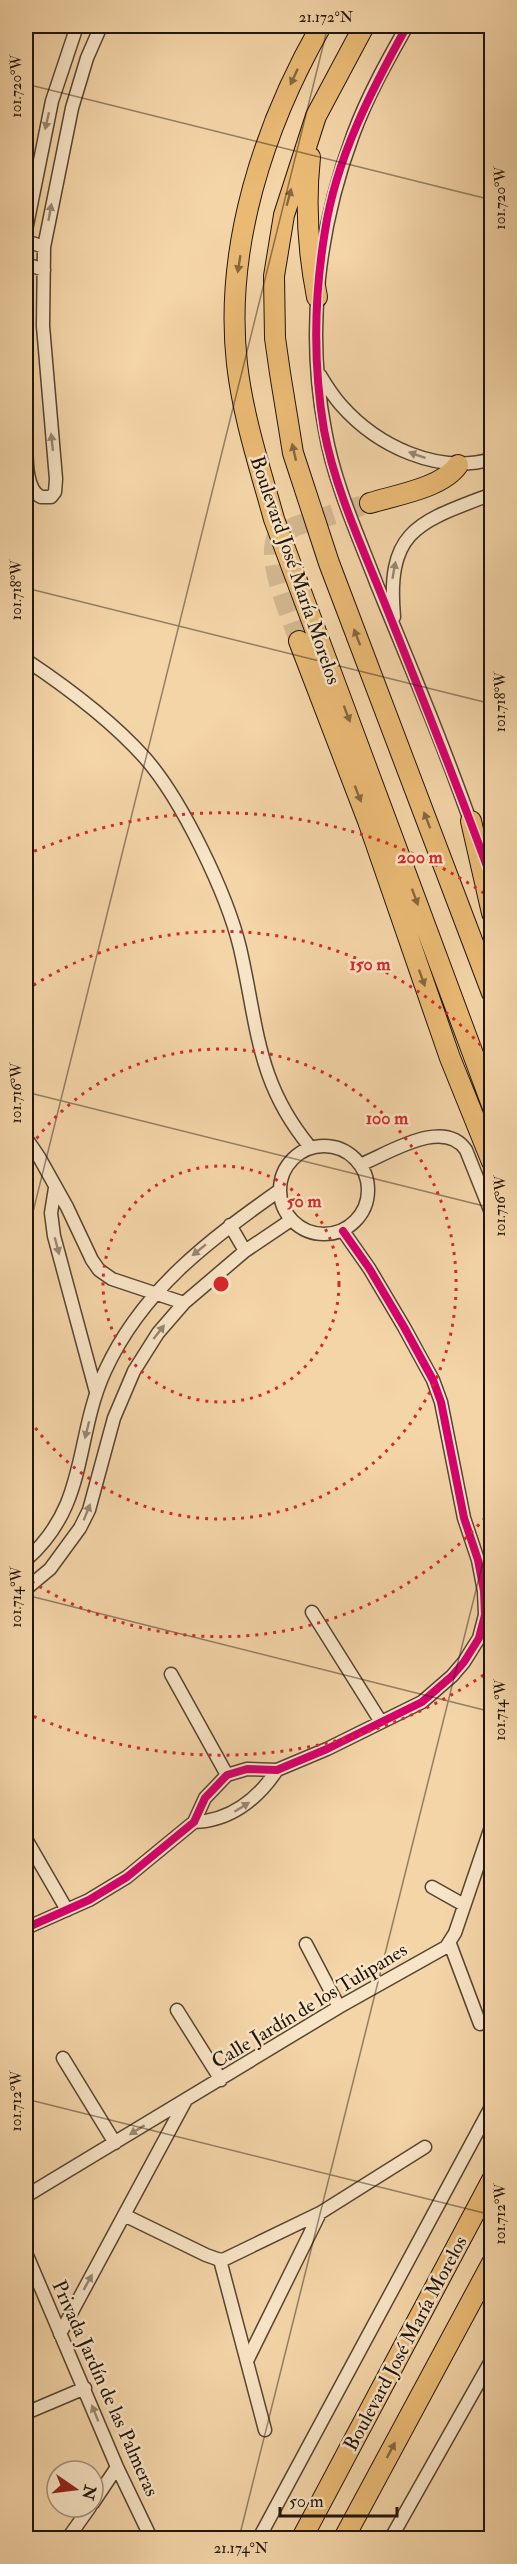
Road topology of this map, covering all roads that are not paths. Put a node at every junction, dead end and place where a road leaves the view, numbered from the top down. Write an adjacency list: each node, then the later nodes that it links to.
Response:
1 (77, 26): 7 (street, one-way to 7)
2 (101, 26): 9 (street, one-way to 2)
3 (321, 26): 26 (main road, Boulevard José María Morelos, one-way to 26)
4 (364, 26): 6 (main road, Boulevard José María Morelos)
5 (407, 26): 12 (street)
6 (316, 116): 12 (main road); 25 (main road, Boulevard José María Morelos, one-way to 6)
7 (26, 230)
8 (26, 241): 9 (street)
9 (44, 247): 11 (street)
10 (26, 264): 11 (street)
11 (44, 270): 14 (street, one-way to 11)
12 (317, 297): 13 (street)
13 (317, 370): 16 (street, one-way to 13); 19 (street)
14 (26, 436)
15 (492, 459): 16 (street)
16 (458, 465): 18 (main road)
17 (492, 494): 19 (street, one-way to 17)
18 (370, 503)
19 (395, 628): 22 (street)
20 (299, 641): 29 (main road, one-way to 29)
21 (26, 660): 28 (street)
22 (471, 821): 23 (street); 24 (main road)
23 (492, 880)
24 (492, 913)
25 (492, 993)
26 (492, 1105)
27 (26, 1138): 31 (street)
28 (310, 1147): 30 (street); 32 (street)
29 (492, 1162)
30 (362, 1164): 33 (street); 36 (street)
31 (55, 1188): 38 (street); 40 (street, one-way to 40)
32 (280, 1190): 34 (street); 35 (street)
33 (492, 1215)
34 (291, 1220): 36 (street); 37 (street)
35 (230, 1225): 37 (street); 38 (street, one-way to 38)
36 (343, 1231): 47 (street)
37 (245, 1251): 39 (street)
38 (154, 1293): 39 (street); 40 (street)
39 (184, 1303): 42 (street, one-way to 39)
40 (96, 1392): 41 (street, one-way to 41)
41 (52, 1531): 42 (street); 43 (street)
42 (70, 1544): 44 (street)
43 (26, 1560)
44 (26, 1589)
45 (312, 1612): 47 (street)
46 (171, 1674): 49 (street)
47 (381, 1722): 48 (street)
48 (277, 1770): 49 (street); 50 (street, one-way to 48)
49 (227, 1775): 50 (street)
50 (194, 1822): 55 (street)
51 (492, 1824): 54 (street)
52 (26, 1839): 55 (street)
53 (432, 1887): 54 (street)
54 (464, 1905): 58 (street)
55 (67, 1910): 56 (street)
56 (26, 1928)
57 (306, 1944): 59 (street)
58 (450, 1944): 59 (street, Calle Jardín de los Tulipanes); 61 (street)
59 (339, 2007): 63 (street, Calle Jardín de los Tulipanes)
60 (177, 2010): 63 (street)
61 (480, 2024)
62 (63, 2058): 66 (street)
63 (221, 2080): 64 (street, Calle Jardín de los Tulipanes)
64 (187, 2099): 66 (street, Calle Jardín de los Tulipanes, one-way to 66); 71 (street)
65 (492, 2105): 86 (street)
66 (115, 2143): 69 (street, Calle Jardín de los Tulipanes)
67 (425, 2147): 70 (street)
68 (492, 2180): 87 (main road, Boulevard José María Morelos)
69 (26, 2196)
70 (320, 2212): 73 (street); 77 (street)
71 (124, 2216): 73 (street); 75 (street, one-way to 71)
72 (26, 2253): 75 (street, Privada Jardín de las Palmeras)
73 (220, 2260): 77 (street)
74 (492, 2263): 88 (main road, Boulevard José María Morelos, one-way to 74)
75 (60, 2334): 78 (street, Privada Jardín de las Palmeras)
76 (492, 2359): 89 (street)
77 (247, 2361): 80 (street)
78 (85, 2388): 79 (street); 81 (street, Privada Jardín de las Palmeras, one-way to 78)
79 (26, 2412)
80 (265, 2430)
81 (117, 2467): 82 (street); 85 (street, Privada Jardín de las Palmeras)
82 (105, 2485)
83 (81, 2519): 84 (street)
84 (68, 2538)
85 (151, 2538)
86 (260, 2538)
87 (302, 2538)
88 (344, 2538)
89 (392, 2538)

